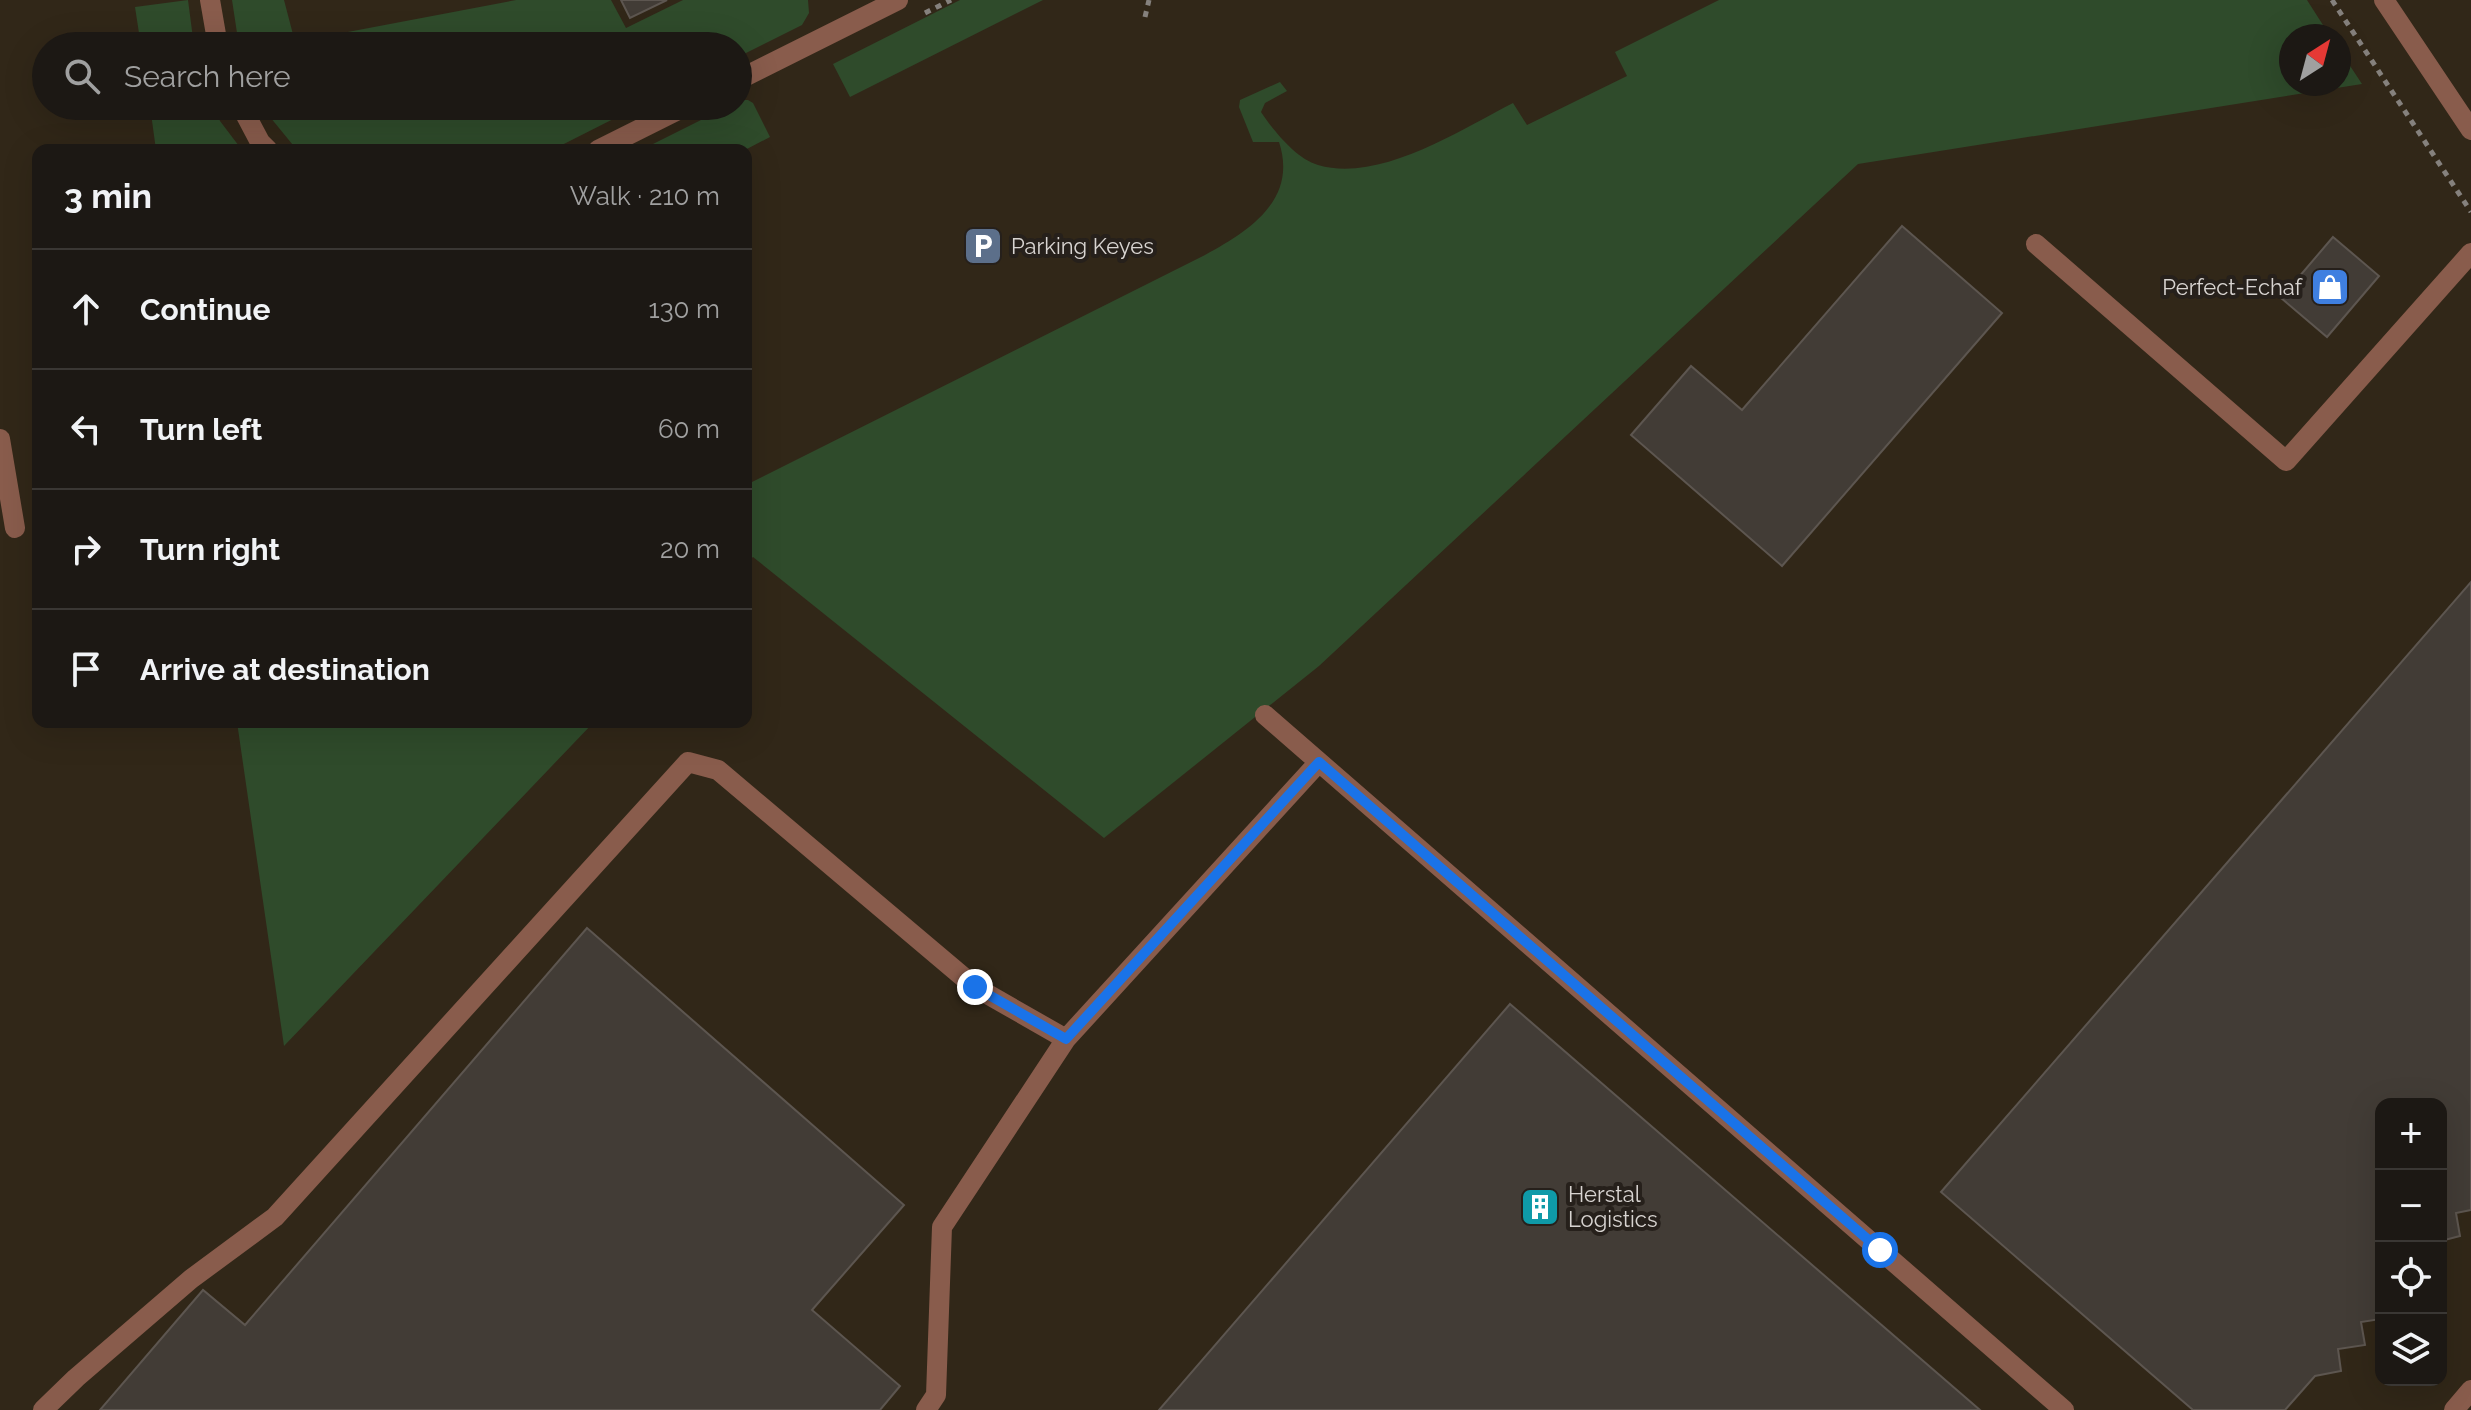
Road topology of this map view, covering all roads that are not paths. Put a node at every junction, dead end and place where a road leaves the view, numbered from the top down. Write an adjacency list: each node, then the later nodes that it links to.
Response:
1 (210, 0): 4 (street)
2 (898, 0): 5 (street)
3 (2384, 0): 8 (street)
4 (216, 32)
5 (752, 73)
6 (248, 120): 9 (street)
7 (658, 120): 10 (street)
8 (2471, 130)
9 (262, 144)
10 (610, 144)
11 (2036, 244): 12 (street)
12 (2471, 253)
13 (0, 439): 14 (street)
14 (15, 528)
15 (1265, 715): 16 (street)
16 (1319, 762): 17 (street); 21 (street)
17 (1066, 1039): 19 (street); 20 (street)
18 (2471, 1390): 22 (street)
19 (43, 1410)
20 (926, 1410)
21 (2064, 1410)
22 (2454, 1410)

